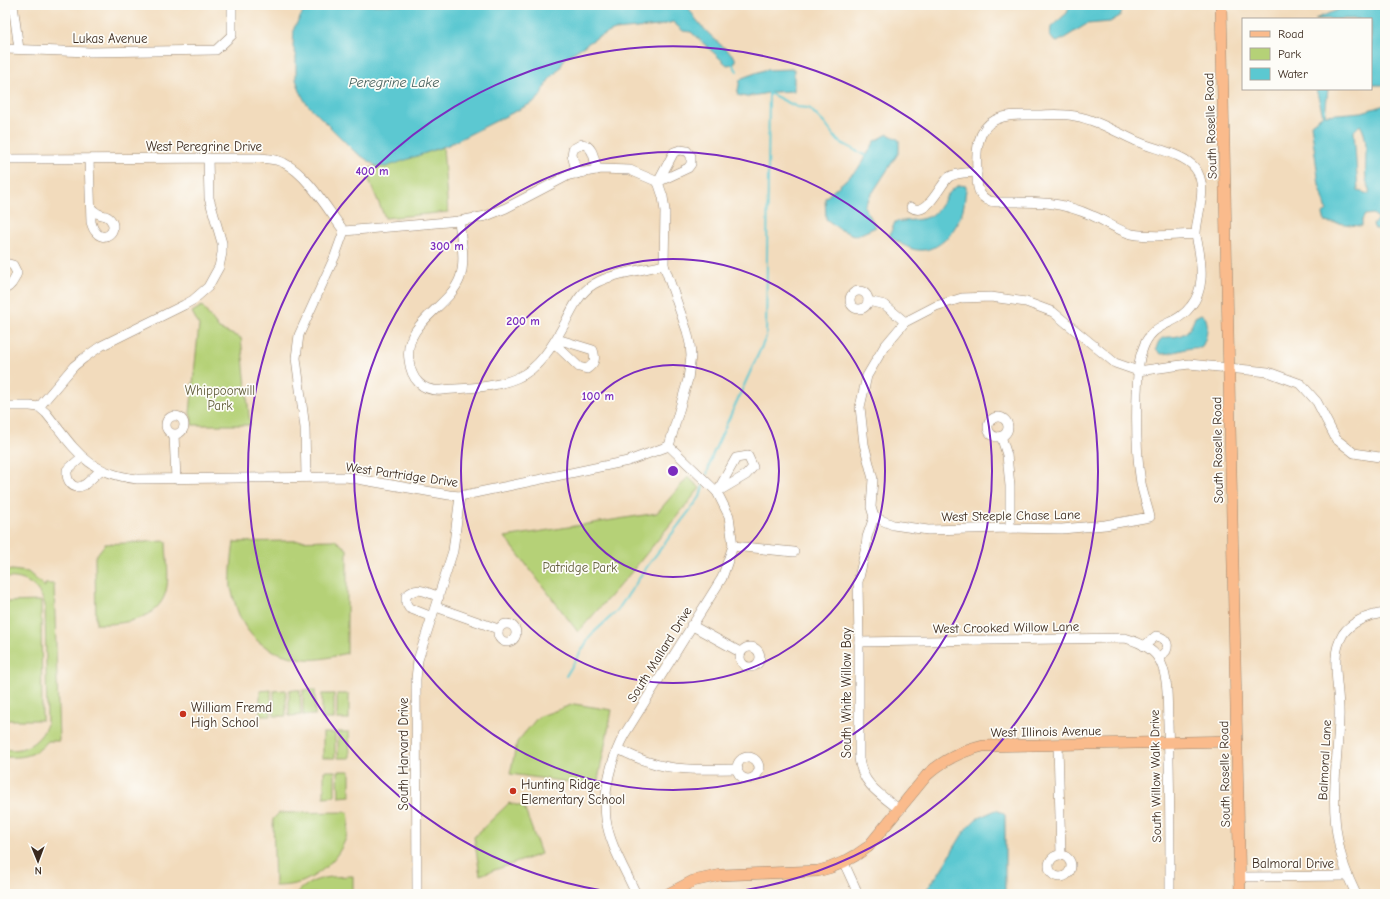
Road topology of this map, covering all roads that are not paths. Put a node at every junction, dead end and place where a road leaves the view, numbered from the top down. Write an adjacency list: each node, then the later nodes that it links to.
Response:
1 (13, 5): 5 (street)
2 (232, 5): 5 (street, Lukas Avenue)
3 (1221, 5): 22 (main road, South Roselle Road)
4 (5, 49): 5 (street, Lukas Avenue)
5 (19, 49)
6 (208, 158): 8 (street, West Peregrine Drive); 15 (street, West Peregrine Drive); 25 (street)
7 (5, 159): 8 (street, West Peregrine Drive)
8 (89, 159): 13 (street)
9 (597, 170): 11 (street); 11 (street); 18 (street)
10 (977, 172): 12 (street); 16 (street); 16 (street)
11 (577, 174): 14 (street)
12 (911, 207)
13 (91, 208)
14 (459, 221): 15 (street); 18 (street)
15 (344, 231): 32 (street)
16 (1196, 234): 23 (street)
17 (5, 263): 19 (street)
18 (664, 265): 28 (street)
19 (5, 289)
20 (868, 301): 21 (street)
21 (904, 322): 23 (street); 35 (street)
22 (1229, 368): 23 (street); 29 (street); 49 (main road, South Roselle Road)
23 (1138, 371): 36 (street, West Steeple Chase Lane)
24 (5, 406): 25 (street)
25 (39, 407): 30 (street, West Partridge Drive)
26 (174, 435): 33 (street)
27 (1001, 436): 36 (street)
28 (670, 446): 34 (street, West Partridge Drive); 37 (street, South Mallard Drive)
29 (1385, 456)
30 (82, 457): 31 (street, West Partridge Drive); 31 (street)
31 (101, 470): 33 (street, West Partridge Drive)
32 (306, 477): 33 (street, West Partridge Drive); 34 (street, West Partridge Drive)
33 (176, 479)
34 (460, 496): 39 (street, South Harvard Drive)
35 (874, 517): 36 (street, West Steeple Chase Lane); 45 (street, South White Willow Bay)
36 (1010, 528)
37 (733, 546): 38 (street); 43 (street, South Mallard Drive)
38 (794, 552)
39 (439, 597): 40 (street, South Harvard Drive); 42 (street)
40 (436, 607): 42 (street, South Harvard Drive); 44 (street)
41 (1385, 613): 57 (street, Balmoral Lane)
42 (432, 616): 59 (street, South Harvard Drive)
43 (691, 625): 47 (street); 52 (street, South Mallard Drive)
44 (498, 629)
45 (859, 642): 46 (street, West Crooked Willow Lane); 54 (street, South White Willow Bay)
46 (1147, 648): 48 (street, South Willow Walk Drive); 48 (street)
47 (740, 652)
48 (1158, 658): 50 (street, South Willow Walk Drive)
49 (1237, 741): 50 (main road, West Illinois Avenue); 58 (main road, South Roselle Road)
50 (1168, 743): 51 (main road, West Illinois Avenue); 63 (street, South Willow Walk Drive)
51 (1058, 745): 54 (main road, West Illinois Avenue); 55 (street)
52 (618, 749): 53 (street); 60 (street, South Mallard Drive)
53 (738, 769)
54 (900, 810): 56 (main road, West Illinois Avenue)
55 (1061, 854)
56 (844, 863): 61 (main road, West Illinois Avenue); 62 (street)
57 (1347, 876): 58 (street, Balmoral Drive); 65 (street, Balmoral Lane)
58 (1240, 877): 64 (main road, South Roselle Road)
59 (417, 894)
60 (636, 894)
61 (668, 894)
62 (857, 894)
63 (1170, 894)
64 (1240, 894)
65 (1356, 894)

